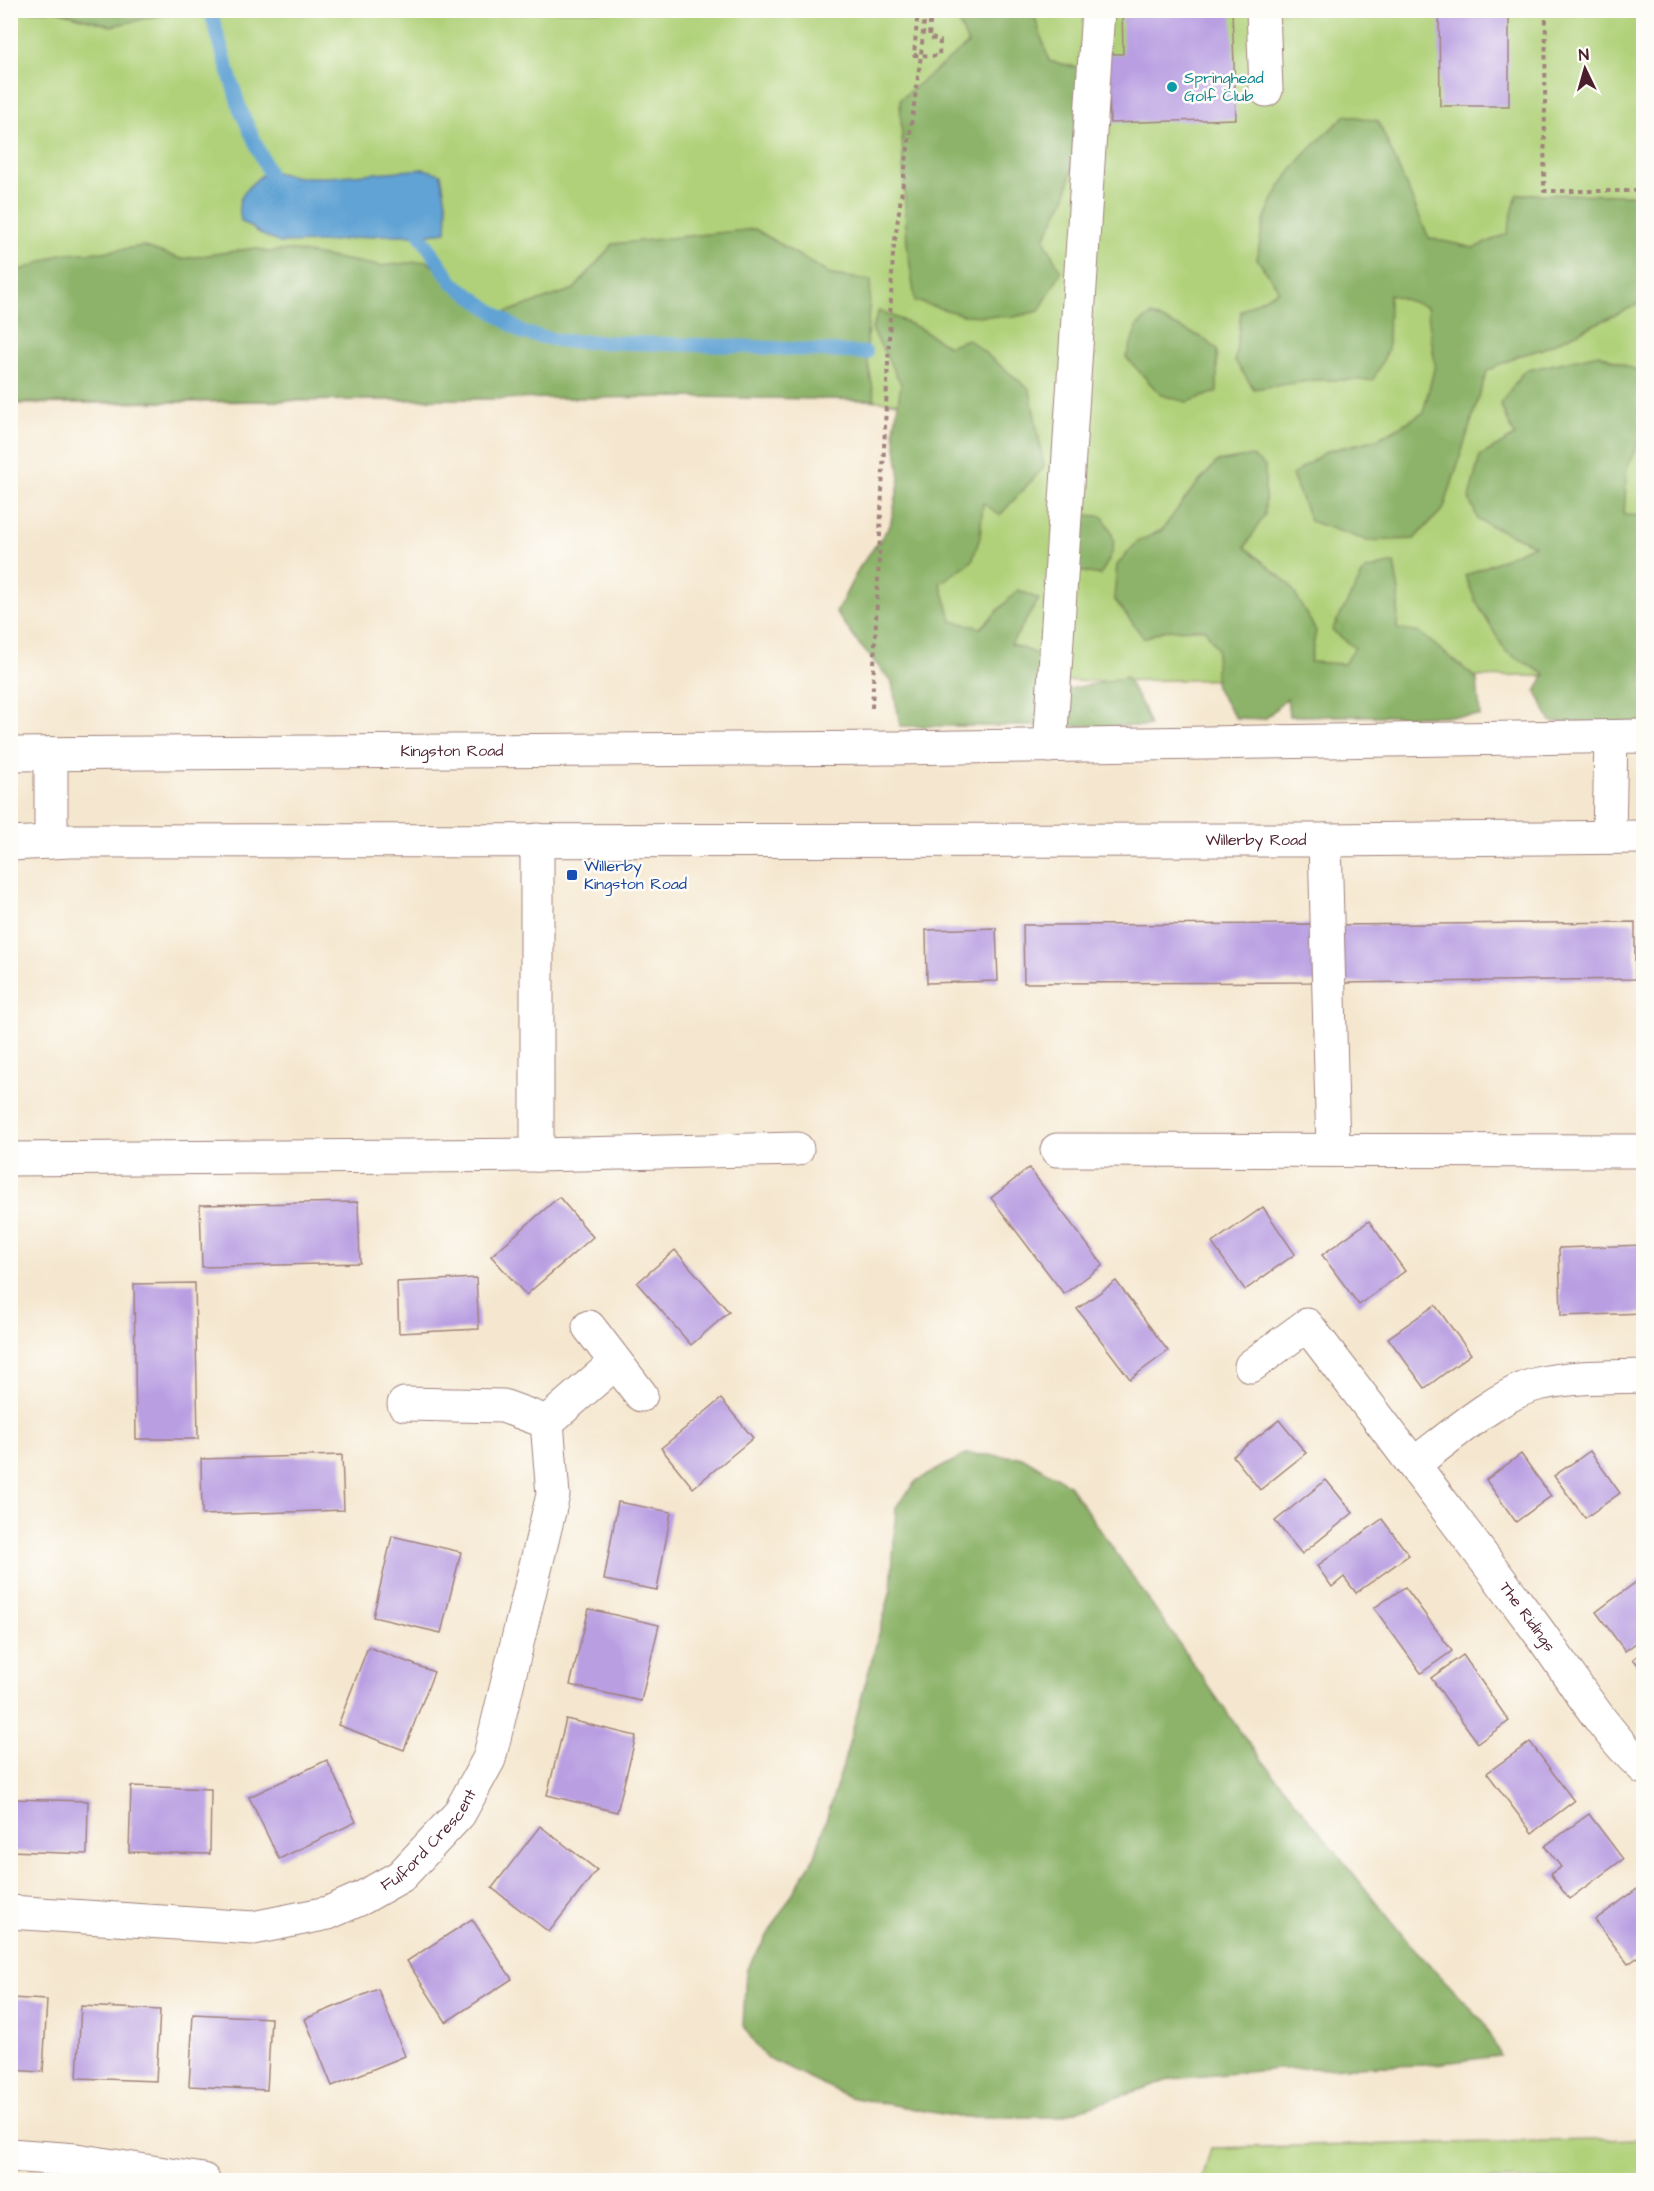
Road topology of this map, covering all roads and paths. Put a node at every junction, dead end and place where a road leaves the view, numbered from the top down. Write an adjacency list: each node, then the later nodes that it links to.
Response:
1 (918, 10): 7 (path)
2 (925, 10): 7 (path)
3 (931, 10): 7 (path)
4 (1098, 10): 12 (street)
5 (1263, 10): 8 (street)
6 (1546, 10): 9 (path)
7 (921, 55): 13 (path)
8 (1266, 90)
9 (1644, 191)
10 (1644, 736): 11 (street)
11 (1611, 737): 12 (street); 16 (street)
12 (1050, 746): 13 (street)
13 (883, 748): 15 (street, Kingston Road)
14 (10, 754): 15 (street, Kingston Road)
15 (51, 754): 20 (street)
16 (1609, 837): 17 (street, Willerby Road); 19 (street, Willerby Road)
17 (1644, 837)
18 (537, 840): 19 (street, Willerby Road); 20 (street); 26 (street)
19 (1325, 840): 24 (street)
20 (51, 842): 21 (street)
21 (10, 844)
22 (796, 1149): 26 (street)
23 (1057, 1150): 24 (street)
24 (1333, 1150): 25 (street)
25 (1644, 1150)
26 (537, 1155): 27 (street)
27 (10, 1159)
28 (589, 1327): 29 (street)
29 (615, 1363): 32 (street); 34 (street)
30 (1251, 1366): 35 (street, The Ridings)
31 (1644, 1376): 35 (street)
32 (640, 1395)
33 (404, 1404): 34 (street)
34 (547, 1422): 37 (street, Fulford Crescent)
35 (1414, 1464): 36 (street, The Ridings)
36 (1644, 1768)
37 (10, 1912)
38 (10, 2155): 39 (street)
39 (203, 2181)

